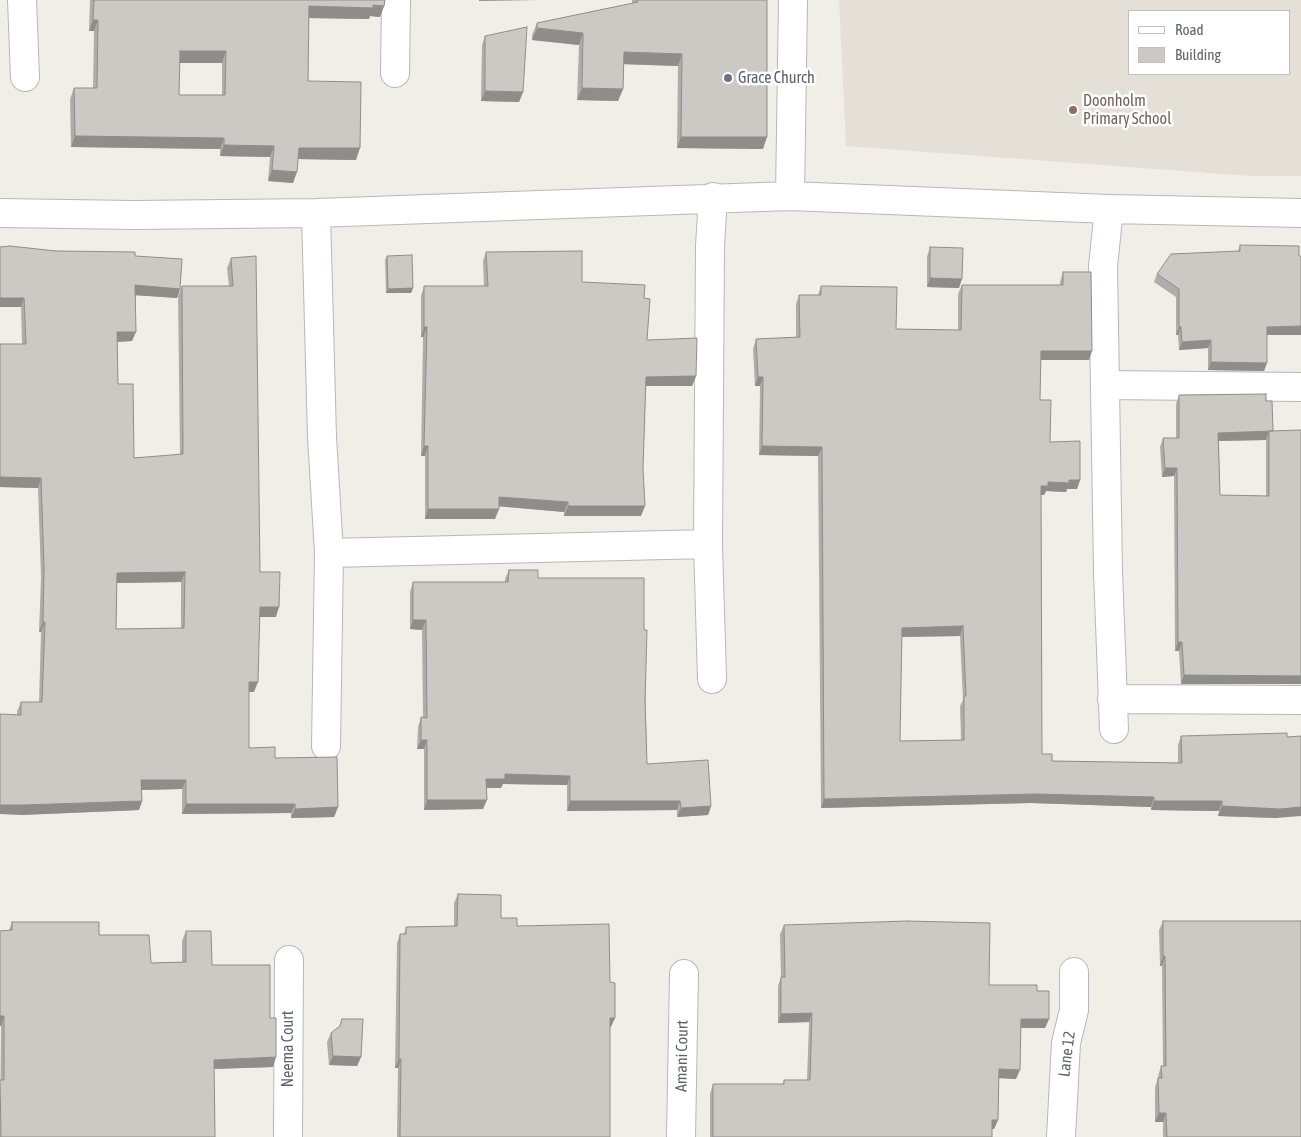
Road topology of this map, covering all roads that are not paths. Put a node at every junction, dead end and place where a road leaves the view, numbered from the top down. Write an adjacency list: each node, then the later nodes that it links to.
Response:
1 (22, 0): 5 (street)
2 (396, 0): 4 (street)
3 (793, 0): 6 (street)
4 (395, 73)
5 (25, 77)
6 (790, 196): 7 (street); 8 (street)
7 (713, 197): 10 (street); 14 (street)
8 (1109, 209): 11 (street); 12 (street)
9 (0, 213): 10 (street)
10 (316, 213): 15 (street)
11 (1301, 213)
12 (1106, 385): 13 (street); 17 (street)
13 (1301, 387)
14 (708, 544): 15 (street); 16 (street)
15 (329, 553): 20 (street)
16 (712, 679)
17 (1112, 699): 18 (street); 19 (street)
18 (1301, 700)
19 (1114, 729)
20 (326, 746)
21 (289, 960): 24 (street, Neema Court)
22 (1074, 972): 26 (street, Lane 12)
23 (684, 974): 25 (street, Amani Court)
24 (288, 1137)
25 (680, 1137)
26 (1061, 1137)

